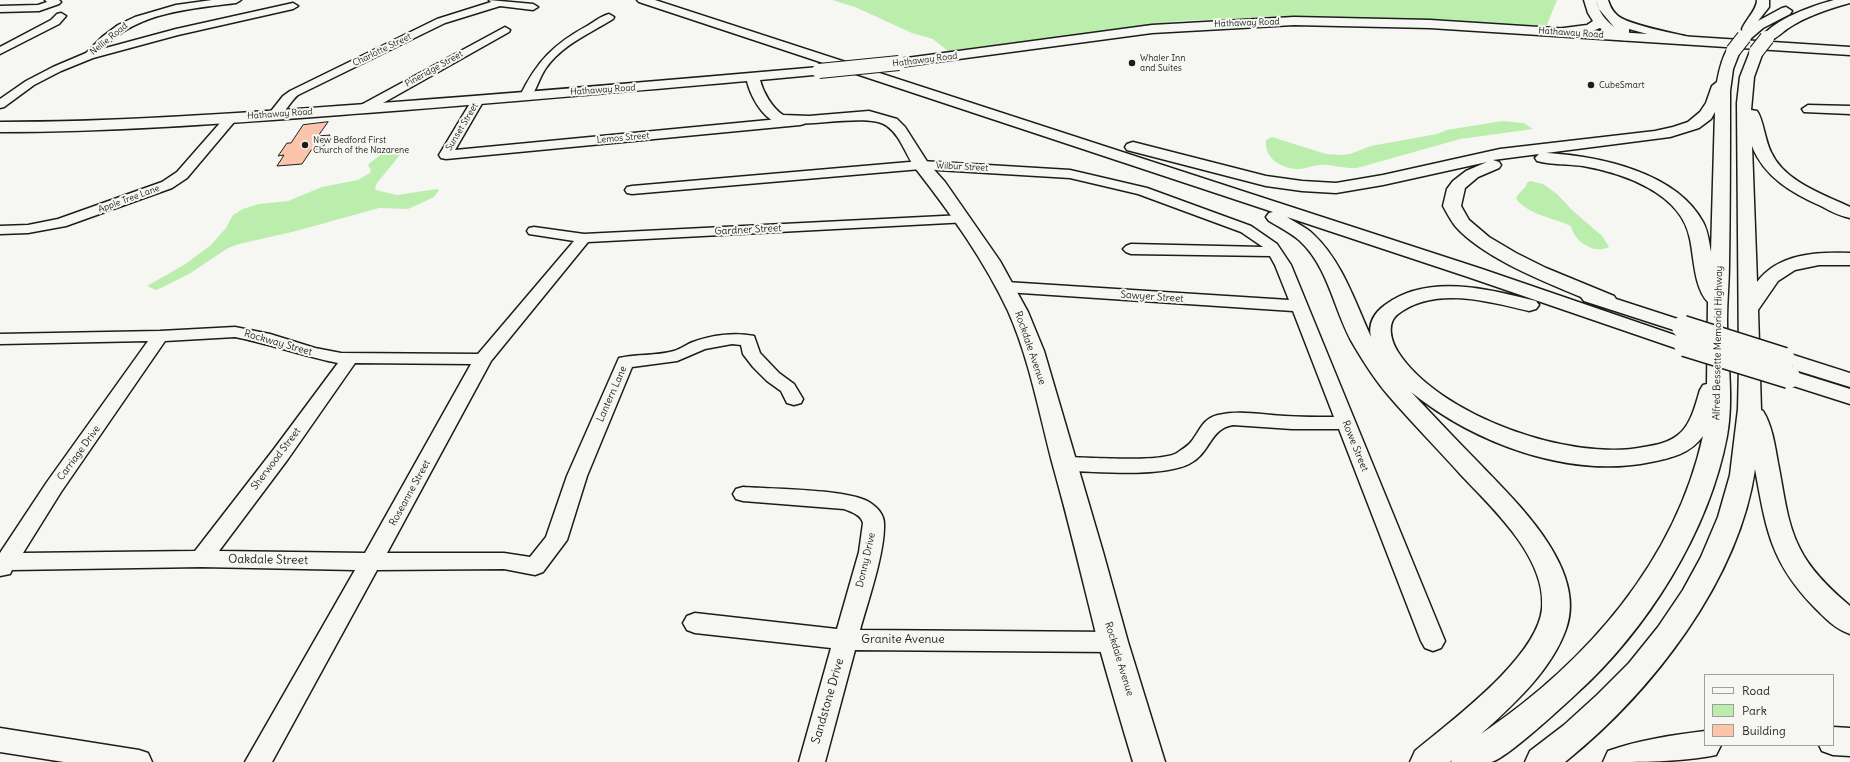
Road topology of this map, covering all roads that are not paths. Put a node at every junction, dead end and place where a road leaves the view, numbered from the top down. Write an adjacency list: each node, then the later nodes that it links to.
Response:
1 (49, 0): 15 (street)
2 (236, 0): 27 (street, Nellie Road)
3 (643, 0): 47 (main road)
4 (671, 0): 43 (main road)
5 (1590, 0): 19 (main road)
6 (1602, 0): 18 (main road)
7 (1763, 0): 22 (main road)
8 (1818, 0): 22 (main road, Alfred Bessette Memorial Highway)
9 (1847, 0): 12 (main road)
10 (497, 1): 14 (street); 38 (street, Charlotte Street)
11 (1850, 3): 12 (main road)
12 (1834, 4): 31 (main road, bridge)
13 (293, 6): 27 (street)
14 (533, 7)
15 (0, 9)
16 (61, 16): 26 (street)
17 (609, 16): 32 (street)
18 (1614, 18): 23 (main road); 24 (main road)
19 (1600, 22): 21 (main road); 23 (main road)
20 (505, 30): 35 (street, Pineridge Street)
21 (1560, 32): 23 (main road, Hathaway Road); 30 (main road, Hathaway Road, bridge)
22 (1745, 36): 29 (main road, Alfred Bessette Memorial Highway, bridge)
23 (1622, 37): 24 (main road, Hathaway Road)
24 (1684, 40): 25 (main road, Hathaway Road)
25 (1850, 50)
26 (0, 51)
27 (89, 56): 28 (street, Nellie Road)
28 (76, 61): 34 (street, Nellie Road); 39 (street, Nellie Road)
29 (1724, 76): 43 (main road); 58 (main road, Alfred Bessette Memorial Highway)
30 (753, 78): 32 (main road, Hathaway Road); 41 (main road, Rockdale Avenue)
31 (1745, 84): 48 (main road); 60 (main road)
32 (526, 96): 33 (main road, Hathaway Road)
33 (478, 100): 35 (main road, Hathaway Road); 44 (street, Sunset Street)
34 (0, 104)
35 (363, 108): 38 (main road, Hathaway Road)
36 (1808, 109): 37 (street)
37 (1850, 110)
38 (274, 115): 40 (main road, Hathaway Road)
39 (0, 117)
40 (231, 118): 42 (main road, Hathaway Road); 50 (street, Apple Tree Lane)
41 (800, 121): 44 (street, Lemos Street); 45 (main road, Rockdale Avenue)
42 (0, 127)
43 (1108, 141): 59 (main road)
44 (446, 154)
45 (921, 165): 46 (street, Wilbur Street); 49 (main road, Rockdale Avenue); 54 (street, Wilbur Street)
46 (632, 190)
47 (1222, 191): 62 (main road); 93 (main road)
48 (1850, 213)
49 (963, 219): 52 (street, Gardner Street); 56 (main road, Rockdale Avenue)
50 (0, 230)
51 (534, 232): 52 (street, Gardner Street)
52 (584, 238): 65 (street, Roseanne Street)
53 (1131, 249): 54 (street)
54 (1276, 252): 57 (street, Rowe Street)
55 (1850, 259): 60 (main road)
56 (1006, 287): 57 (street, Sawyer Street); 74 (main road, Rockdale Avenue)
57 (1298, 306): 73 (street, Rowe Street)
58 (1718, 306): 59 (main road); 66 (main road, Alfred Bessette Memorial Highway)
59 (1632, 310): 62 (main road)
60 (1748, 310): 72 (main road)
61 (160, 336): 63 (street, Rockway Street); 64 (street, Rockway Street); 78 (street, Carriage Drive)
62 (1684, 336): 66 (main road); 67 (main road, bridge)
63 (0, 339)
64 (350, 358): 65 (street, Rockway Street); 76 (street, Sherwood Street)
65 (483, 359): 77 (street, Roseanne Street)
66 (1717, 363): 94 (main road, Alfred Bessette Memorial Highway)
67 (1790, 366): 68 (main road); 69 (main road); 70 (main road)
68 (1850, 376)
69 (1850, 380)
70 (1850, 397)
71 (794, 399): 79 (street, Lantern Lane)
72 (1750, 400): 80 (main road); 95 (main road)
73 (1346, 422): 74 (street); 83 (street, Rowe Street)
74 (1064, 464): 84 (main road, Rockdale Avenue)
75 (743, 494): 82 (street, Donny Drive)
76 (201, 559): 77 (street, Oakdale Street); 78 (street, Oakdale Street)
77 (371, 562): 79 (street, Oakdale Street); 90 (street, Roseanne Street)
78 (2, 565)
79 (535, 566)
80 (1850, 622)
81 (695, 623): 82 (street, Granite Avenue)
82 (845, 640): 84 (street, Granite Avenue); 91 (street, Sandstone Drive)
83 (1433, 641)
84 (1113, 642): 92 (main road, Rockdale Avenue)
85 (0, 740): 89 (street)
86 (1834, 741): 87 (main road)
87 (1850, 742)
88 (1704, 745): 96 (main road)
89 (139, 762)
90 (258, 762)
91 (812, 762)
92 (1149, 762)
93 (1426, 762)
94 (1467, 762)
95 (1542, 762)
96 (1619, 762)

